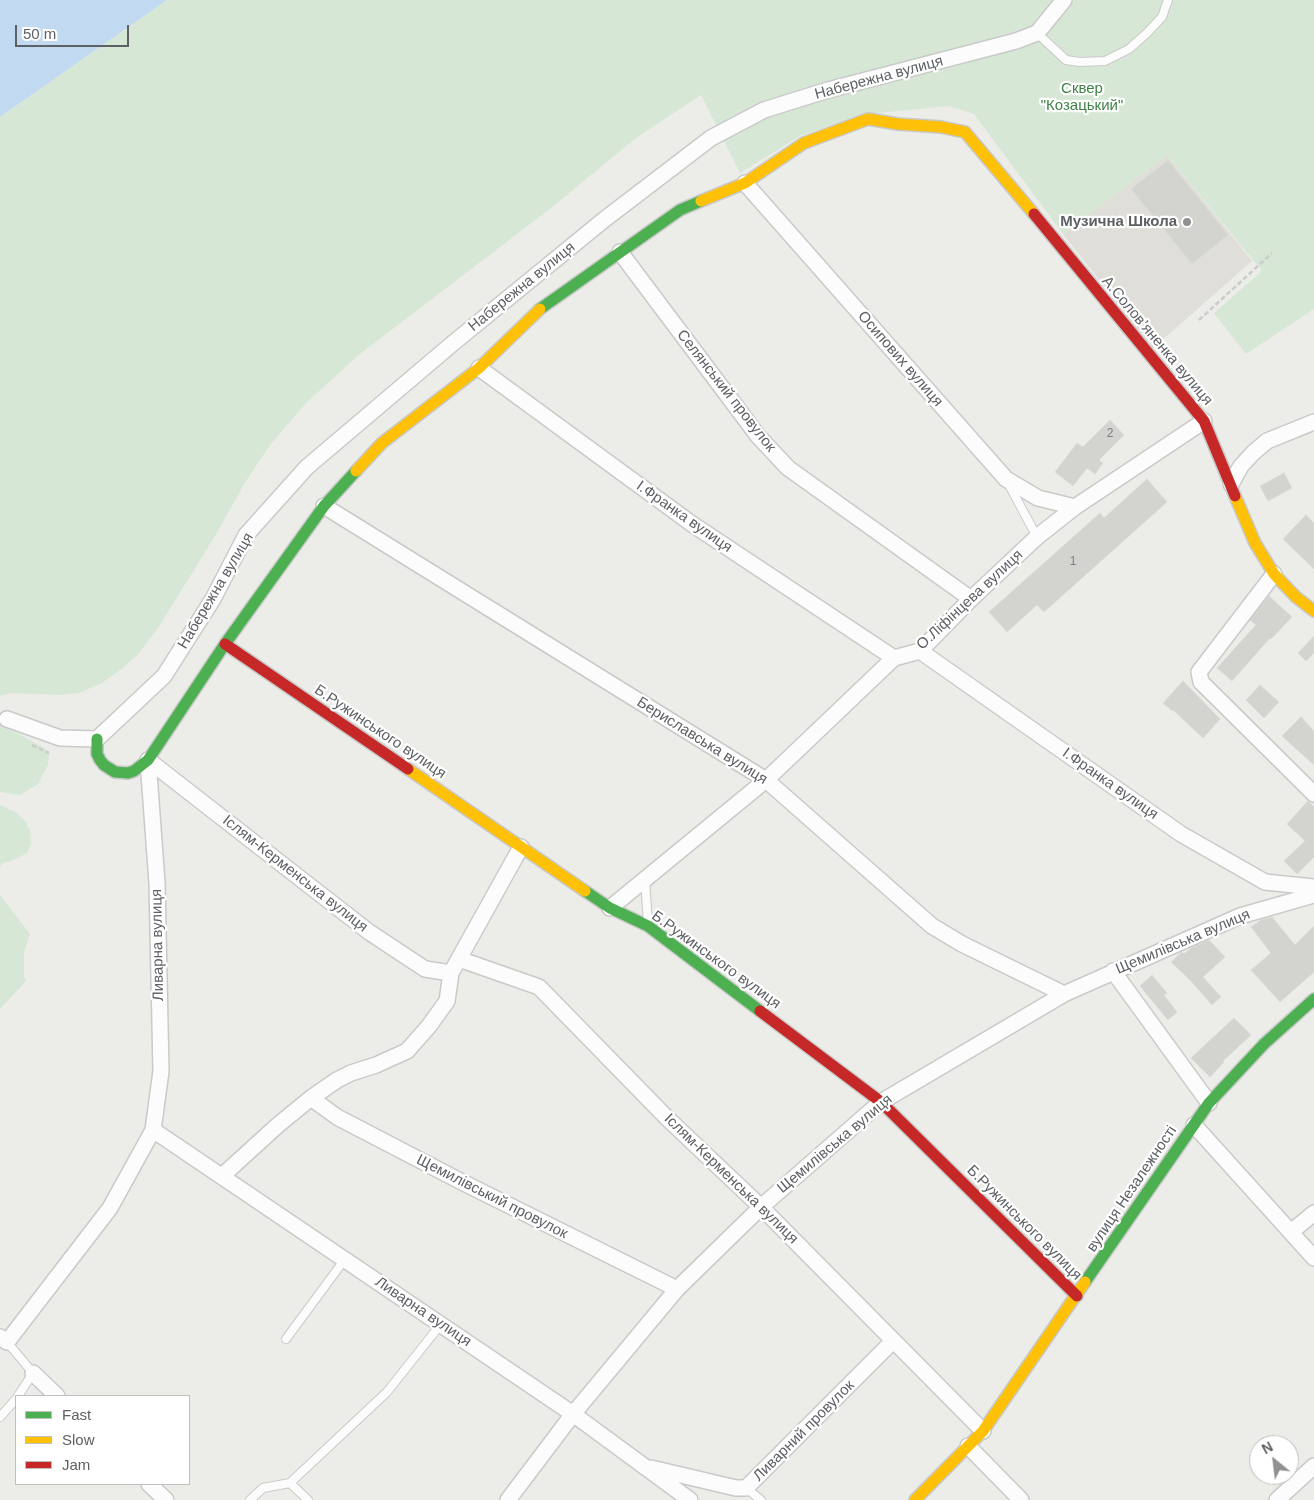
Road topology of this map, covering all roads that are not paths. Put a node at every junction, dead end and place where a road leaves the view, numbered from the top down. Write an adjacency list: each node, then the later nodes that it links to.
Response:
1 (1064, 0): 3 (street)
2 (1168, 0): 3 (lane)
3 (1037, 33): 21 (street, Набережна вулиця)
4 (745, 182): 5 (street); 7 (street, А.Солов’яненка вулиця); 9 (street, Осипових вулиця)
5 (620, 252): 6 (street); 15 (street, Селянський провулок)
6 (479, 368): 11 (street); 19 (street, І.Франка вулиця)
7 (1204, 421): 10 (street, А.Солов’яненка вулиця); 12 (street, О.Ліфінцева вулиця)
8 (1314, 422): 10 (street)
9 (1006, 479): 12 (street, Осипових вулиця); 13 (lane)
10 (1231, 484): 14 (street, А.Солов’яненка вулиця)
11 (324, 506): 17 (street); 23 (street, Бериславська вулиця)
12 (1075, 507): 13 (street, О.Ліфінцева вулиця)
13 (1037, 537): 15 (street, О.Ліфінцева вулиця)
14 (1274, 574): 16 (street, А.Солов’яненка вулиця); 24 (street)
15 (971, 599): 18 (street, О.Ліфінцева вулиця)
16 (1314, 611)
17 (224, 644): 22 (street); 25 (street, Б.Ружинського вулиця)
18 (920, 651): 19 (street, О.Ліфінцева вулиця); 27 (street, І.Франка вулиця)
19 (894, 658): 23 (street, О.Ліфінцева вулиця)
20 (7, 719): 21 (street)
21 (97, 739): 22 (street)
22 (148, 760): 33 (street, Іслям-Керменська вулиця); 40 (street, Ливарна вулиця)
23 (766, 780): 26 (street, О.Ліфінцева вулиця); 34 (street, Бериславська вулиця)
24 (1314, 794)
25 (521, 847): 29 (street, Б.Ружинського вулиця); 31 (street)
26 (645, 880): 29 (street, О.Ліфінцева вулиця); 30 (lane)
27 (1314, 887)
28 (1314, 895): 32 (street, Щемилівська вулиця)
29 (610, 908): 30 (street, Б.Ружинського вулиця)
30 (648, 926): 37 (street, Б.Ружинського вулиця)
31 (459, 958): 33 (street); 42 (street, Іслям-Керменська вулиця)
32 (1113, 971): 34 (street, Щемилівська вулиця); 38 (street)
33 (451, 973): 36 (street)
34 (1064, 994): 37 (street, Щемилівська вулиця)
35 (1314, 999): 38 (street, вулиця Незалежності)
36 (311, 1098): 41 (street); 47 (street, Щемилівський провулок)
37 (880, 1102): 42 (street, Щемилівська вулиця); 48 (street, Б.Ружинського вулиця)
38 (1209, 1104): 39 (street, вулиця Незалежності)
39 (1194, 1125): 44 (street); 48 (street, вулиця Незалежності)
40 (153, 1130): 41 (street, Ливарна вулиця); 51 (street, Ливарна вулиця)
41 (222, 1176): 46 (street, Ливарна вулиця)
42 (761, 1207): 47 (street, Щемилівська вулиця); 52 (street, Іслям-Керменська вулиця)
43 (1314, 1213): 44 (street)
44 (1291, 1232): 45 (street)
45 (1314, 1258)
46 (345, 1259): 49 (street, Ливарна вулиця); 50 (lane)
47 (677, 1289): 57 (street, Щемилівська вулиця)
48 (1077, 1296): 59 (street, вулиця Незалежності)
49 (441, 1324): 57 (street, Ливарна вулиця); 63 (lane)
50 (286, 1339)
51 (4, 1340): 53 (lane)
52 (893, 1341): 59 (street, Іслям-Керменська вулиця); 65 (street, Ливарний провулок)
53 (33, 1373): 54 (lane); 55 (street)
54 (19, 1395)
55 (56, 1395)
56 (15, 1400): 58 (lane)
57 (573, 1414): 61 (street, Ливарна вулиця); 69 (street, Щемилівська вулиця)
58 (0, 1417)
59 (983, 1431): 60 (street, вулиця Незалежності)
60 (968, 1446): 72 (street, вулиця Незалежності); 73 (street)
61 (644, 1466): 65 (street, Ливарний провулок); 70 (street, Ливарна вулиця)
62 (1314, 1466): 74 (street)
63 (290, 1483): 67 (lane); 68 (lane)
64 (150, 1485): 66 (street)
65 (746, 1488): 71 (lane)
66 (166, 1500)
67 (250, 1500)
68 (308, 1500)
69 (508, 1500)
70 (690, 1500)
71 (761, 1500)
72 (914, 1500)
73 (1021, 1500)
74 (1277, 1500)

